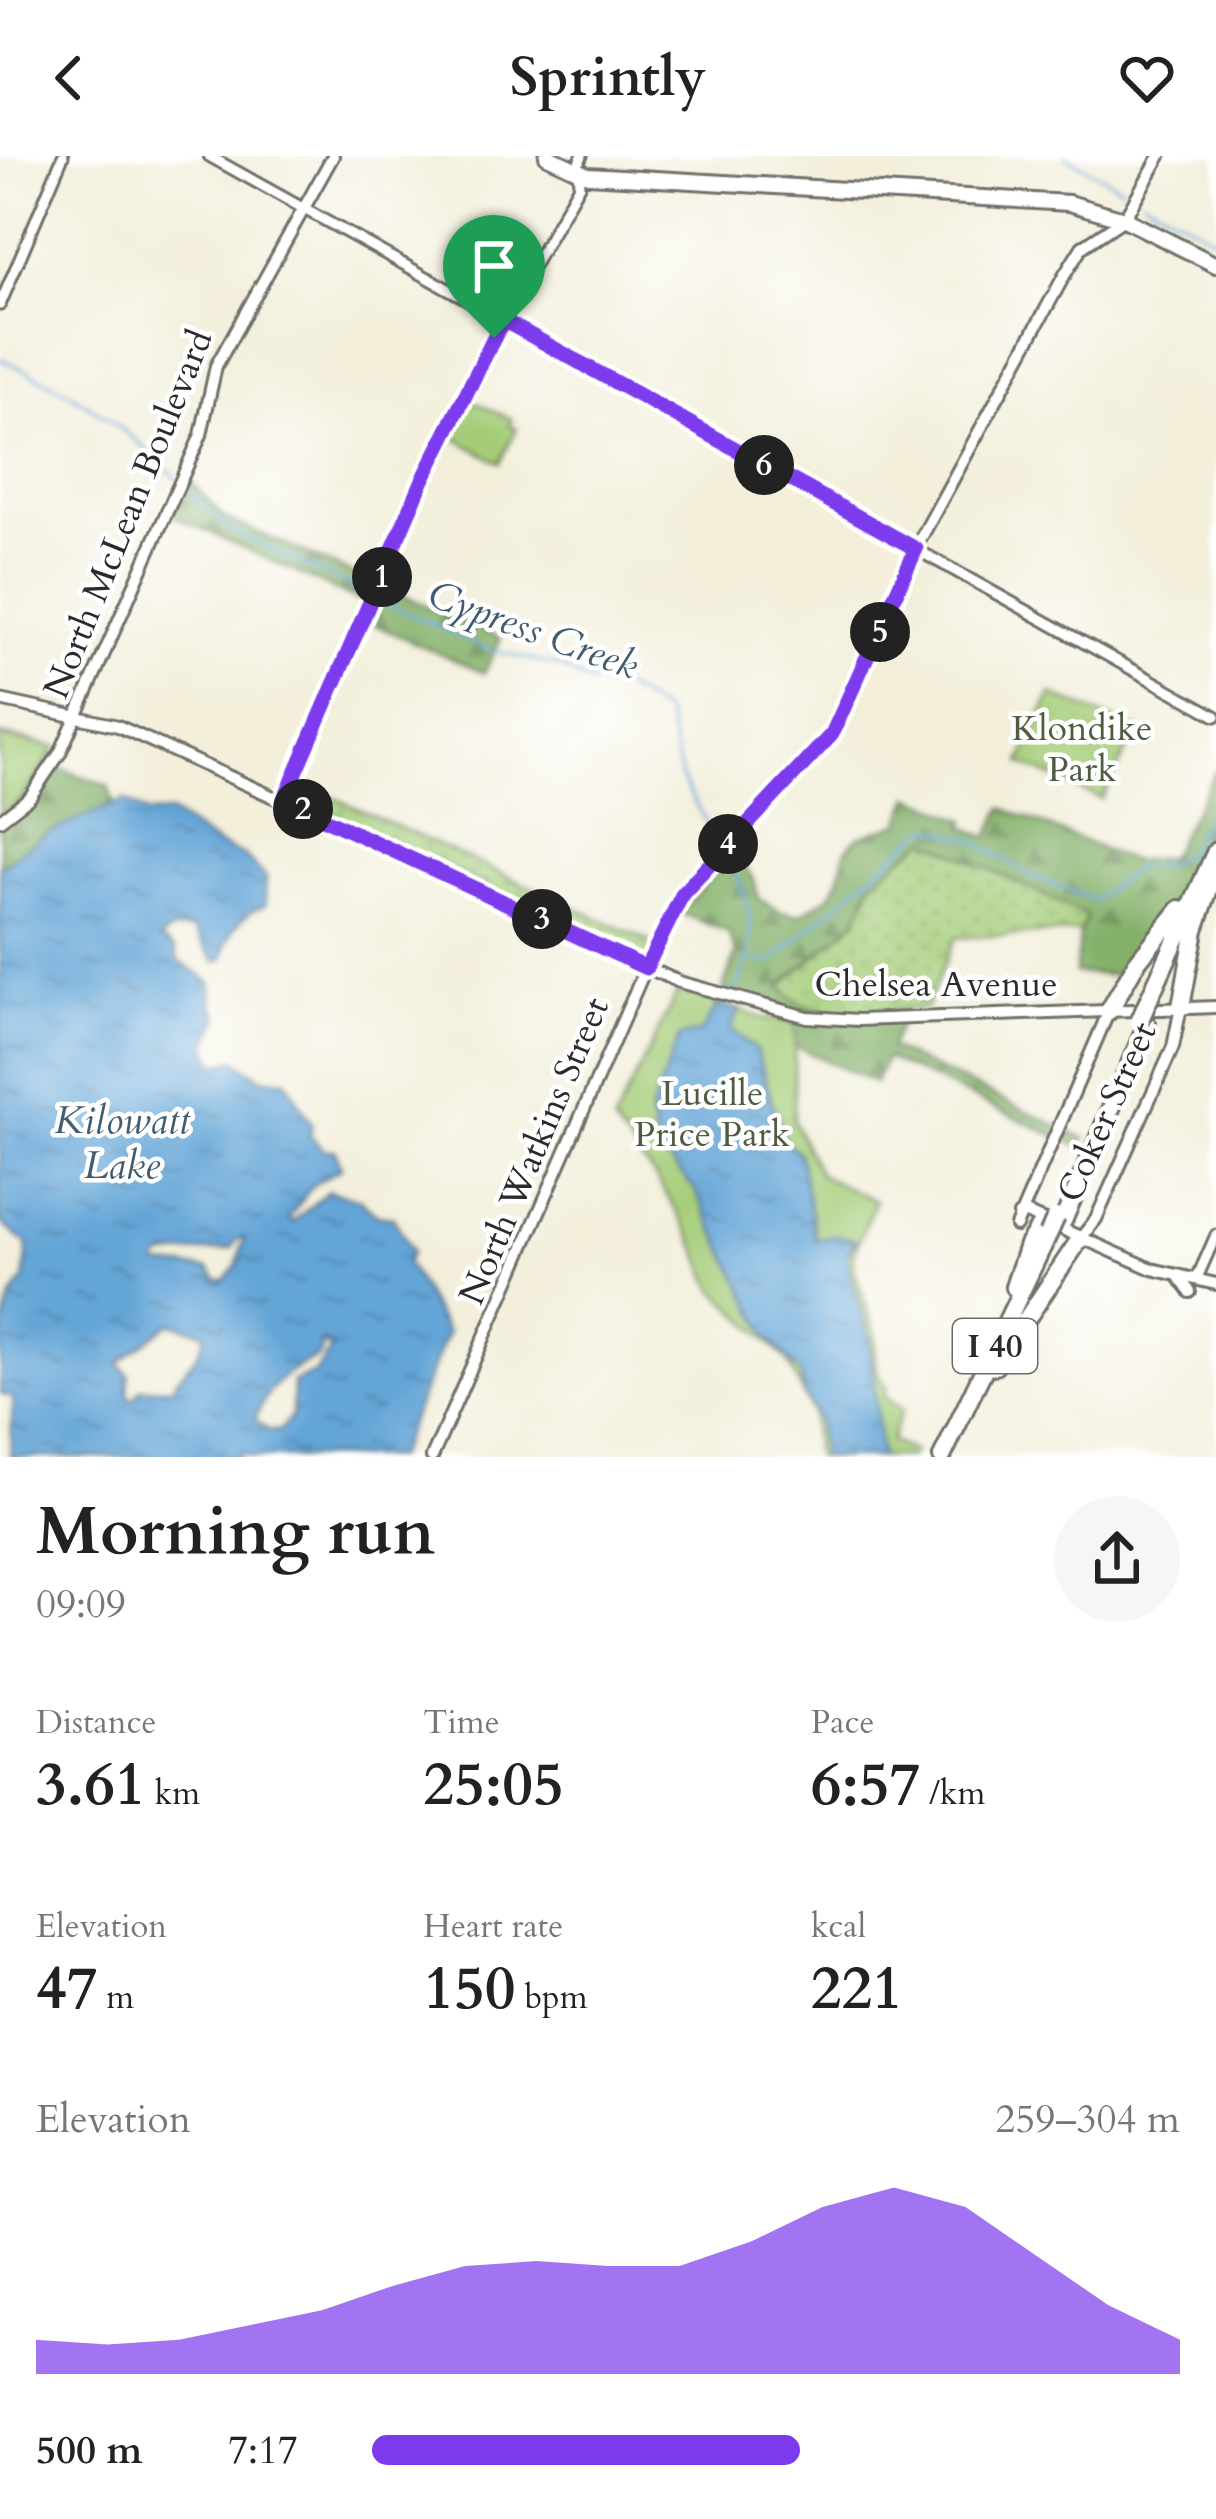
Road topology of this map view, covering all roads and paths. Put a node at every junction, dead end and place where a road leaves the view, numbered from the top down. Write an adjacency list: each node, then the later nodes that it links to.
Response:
1 (63, 156): 12 (street)
2 (209, 156): 9 (street)
3 (333, 156): 9 (main road, North McLean Boulevard)
4 (534, 156): 8 (main road)
5 (547, 156): 8 (main road)
6 (582, 156): 8 (street)
7 (1160, 156): 10 (main road, North Watkins Street)
8 (578, 176): 10 (main road); 13 (street)
9 (304, 210): 13 (street); 16 (main road, North McLean Boulevard)
10 (1124, 219): 11 (main road); 14 (main road, North Watkins Street)
11 (1216, 265)
12 (0, 304)
13 (503, 320): 14 (street); 18 (street)
14 (916, 549): 17 (street); 22 (main road, North Watkins Street)
15 (0, 700): 16 (main road, Chelsea Avenue)
16 (77, 716): 18 (main road, Chelsea Avenue); 19 (main road, North McLean Boulevard)
17 (1216, 716)
18 (284, 800): 22 (main road, Chelsea Avenue)
19 (0, 820)
20 (1214, 864): 21 (highway, I 40); 23 (highway, I 40); 24 (highway)
21 (1197, 891): 23 (highway, I 40); 26 (highway)
22 (646, 968): 26 (main road, Chelsea Avenue); 35 (main road, North Watkins Street)
23 (1153, 1000): 27 (highway, I 40, bridge)
24 (1181, 1007): 25 (main road, Chelsea Avenue); 26 (main road, Chelsea Avenue); 29 (main road, Coker Street)
25 (1216, 1007)
26 (1108, 1012): 27 (main road)
27 (1038, 1222): 29 (main road); 34 (highway, I 40)
28 (1216, 1235): 30 (street)
29 (1085, 1241): 31 (main road); 34 (highway)
30 (1200, 1272): 31 (main road); 32 (main road)
31 (1179, 1276): 33 (main road)
32 (1216, 1282)
33 (1190, 1292)
34 (994, 1358): 36 (highway, I 40); 37 (highway, I 40)
35 (432, 1457)
36 (942, 1457)
37 (952, 1457)

